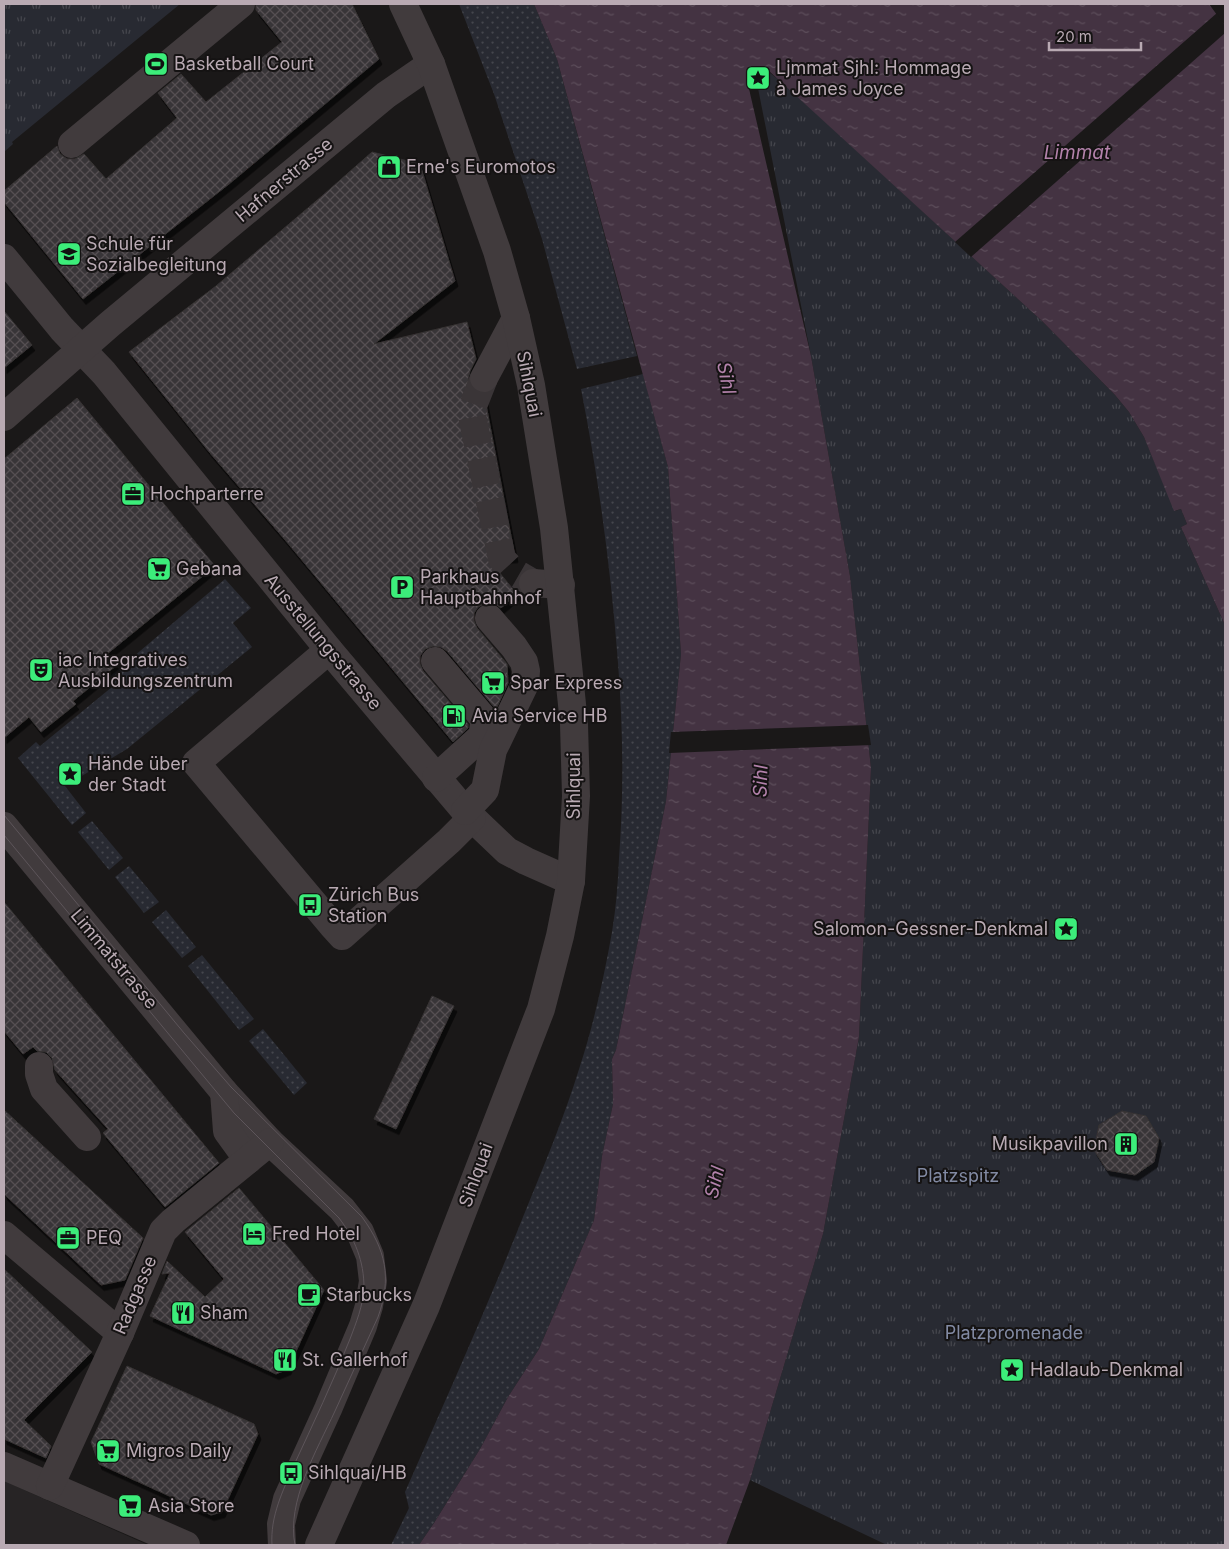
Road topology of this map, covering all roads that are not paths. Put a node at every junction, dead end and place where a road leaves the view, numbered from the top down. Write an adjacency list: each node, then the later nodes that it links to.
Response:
1 (241, 4): 4 (street)
2 (403, 4): 3 (street, Sihlquai)
3 (431, 64): 6 (street, Sihlquai); 7 (street, Hafnerstrasse)
4 (72, 144)
5 (4, 258): 7 (street, Ausstellungsstrasse)
6 (516, 318): 8 (street); 11 (street, Sihlquai)
7 (81, 349): 9 (street, Hafnerstrasse); 13 (street, Ausstellungsstrasse)
8 (484, 378)
9 (4, 417)
10 (533, 583): 11 (street)
11 (561, 585): 18 (street, Sihlquai)
12 (489, 618): 16 (street)
13 (329, 650): 15 (street, Ausstellungsstrasse); 16 (street)
14 (435, 661): 15 (street)
15 (436, 778): 16 (street, Ausstellungsstrasse)
16 (468, 814): 18 (street, Ausstellungsstrasse)
17 (4, 826): 20 (street, Limmatstrasse)
18 (571, 881): 32 (street, Sihlquai)
19 (39, 1066): 21 (street)
20 (224, 1092): 22 (street, Limmatstrasse); 23 (street)
21 (87, 1137)
22 (278, 1148): 23 (street, Radgasse); 28 (street, Limmatstrasse)
23 (248, 1160): 25 (street, Radgasse)
24 (4, 1235): 25 (street)
25 (120, 1333): 27 (street, Radgasse)
26 (4, 1466): 27 (street)
27 (50, 1486): 29 (street)
28 (287, 1499): 30 (street, Limmatstrasse); 31 (street)
29 (186, 1545)
30 (282, 1545)
31 (304, 1545)
32 (319, 1545)

